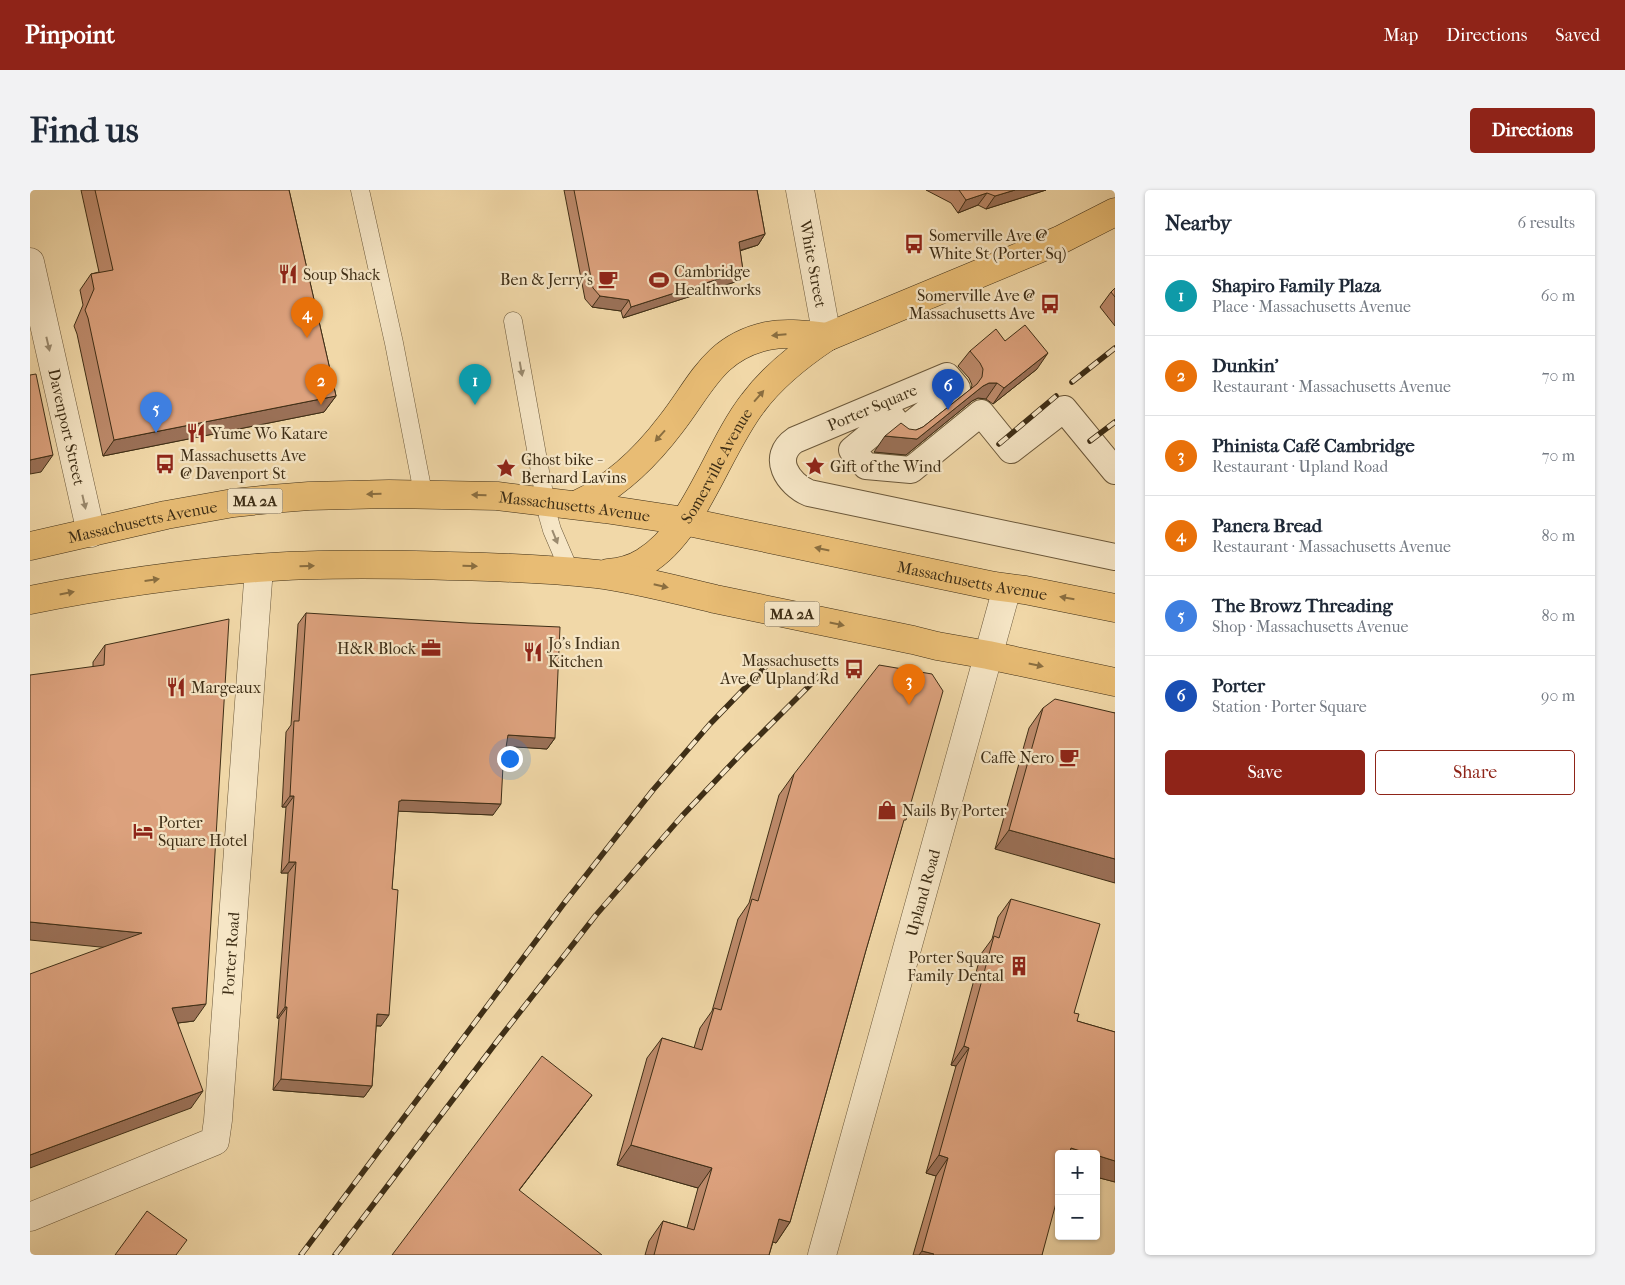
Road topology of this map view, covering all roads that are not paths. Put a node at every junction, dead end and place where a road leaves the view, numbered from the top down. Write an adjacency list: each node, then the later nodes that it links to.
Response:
1 (360, 190): 8 (lane)
2 (800, 190): 6 (street, White Street)
3 (1115, 212): 6 (main road, Somerville Avenue)
4 (30, 262): 12 (street, Davenport Street, one-way to 12)
5 (513, 321): 9 (lane, one-way to 9)
6 (827, 337): 10 (main road, Somerville Avenue, one-way to 10); 11 (main road, Somerville Avenue, one-way to 6)
7 (1115, 471): 14 (street, Porter Square)
8 (423, 493): 9 (main road, Massachusetts Avenue / MA 2A, one-way to 8); 12 (main road, Massachusetts Avenue / MA 2A, one-way to 12)
9 (545, 501): 10 (main road, Massachusetts Avenue / MA 2A); 16 (lane, one-way to 16)
10 (576, 505): 11 (main road, Massachusetts Avenue / MA 2A)
11 (684, 521): 16 (main road, Somerville Avenue); 17 (main road, Massachusetts Avenue / MA 2A, one-way to 11)
12 (91, 532): 13 (main road, Massachusetts Avenue / MA 2A)
13 (30, 546)
14 (1115, 557)
15 (258, 568): 16 (main road, MA 2A, one-way to 16); 18 (main road, MA 2A, one-way to 15); 22 (street, Porter Road)
16 (583, 573): 20 (main road, MA 2A, one-way to 20)
17 (1007, 588): 19 (main road, Massachusetts Avenue / MA 2A, one-way to 17); 20 (street, Upland Road)
18 (30, 600)
19 (1115, 608)
20 (988, 655): 21 (main road, MA 2A, one-way to 21); 23 (street, Upland Road)
21 (1115, 682)
22 (30, 1217)
23 (822, 1255)

